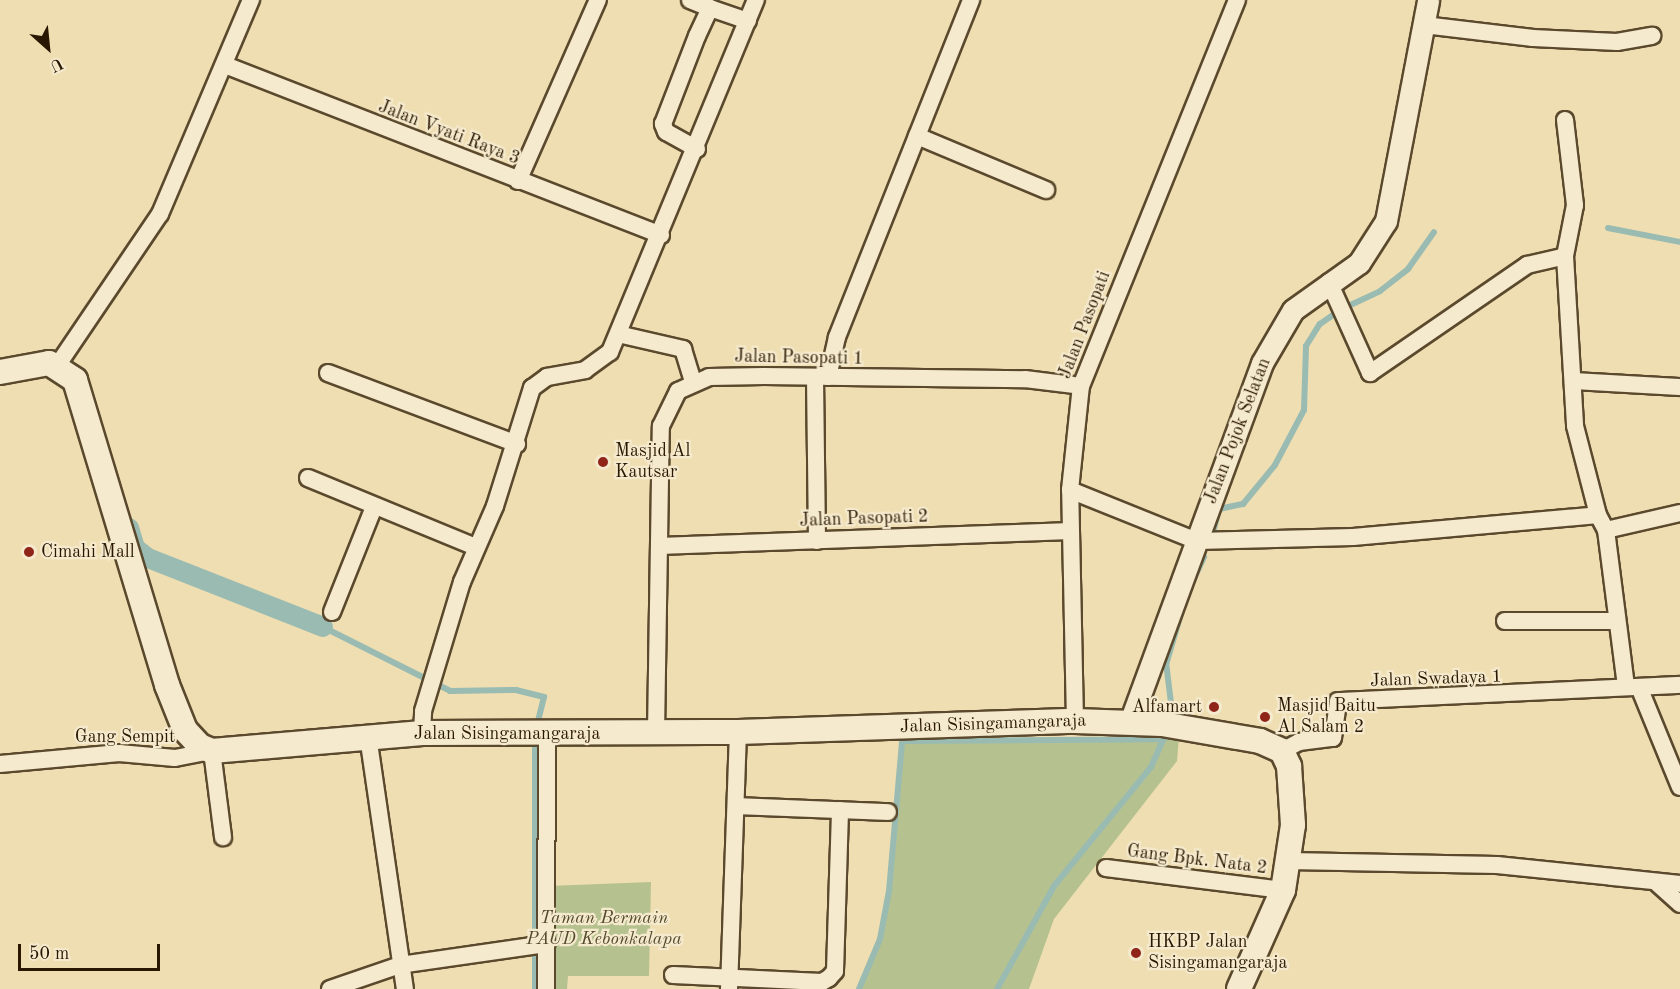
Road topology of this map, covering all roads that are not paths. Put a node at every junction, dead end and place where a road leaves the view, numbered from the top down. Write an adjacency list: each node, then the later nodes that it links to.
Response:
1 (251, 0): 12 (street)
2 (598, 0): 16 (street)
3 (690, 0): 8 (street)
4 (756, 0): 9 (street)
5 (971, 0): 14 (street)
6 (1237, 0): 28 (street, Jalan Pasopati)
7 (1428, 0): 10 (street, Jalan Pojok Selatan)
8 (710, 8): 9 (street); 15 (street)
9 (748, 21): 15 (street)
10 (1424, 25): 11 (street); 20 (street, Jalan Pojok Selatan)
11 (1652, 36)
12 (225, 65): 16 (street, Jalan Vyati Raya 3); 22 (street)
13 (1565, 120): 19 (street)
14 (917, 136): 17 (street); 25 (street)
15 (697, 149): 18 (street)
16 (518, 181): 18 (street, Jalan Vyati Raya 3)
17 (1046, 190)
18 (660, 235): 21 (street)
19 (1565, 255): 20 (street); 27 (street)
20 (1329, 282): 38 (street, Jalan Pojok Selatan)
21 (618, 334): 26 (street); 30 (street)
22 (57, 366): 23 (main road); 53 (main road)
23 (0, 372)
24 (328, 373): 30 (street)
25 (822, 377): 26 (street, Jalan Pasopati 1); 28 (street, Jalan Pasopati 1); 37 (street)
26 (693, 381): 39 (street)
27 (1573, 381): 29 (street); 35 (street)
28 (1081, 386): 32 (street, Jalan Pasopati)
29 (1680, 387)
30 (517, 444): 40 (street)
31 (309, 478): 33 (street)
32 (1070, 490): 36 (street, Jalan Pasopati); 38 (street)
33 (374, 507): 40 (street); 41 (street)
34 (1680, 513): 35 (street)
35 (1602, 523): 38 (street); 43 (street)
36 (1070, 531): 37 (street, Jalan Pasopati 2); 46 (street, Jalan Pasopati)
37 (817, 541): 39 (street, Jalan Pasopati 2)
38 (1197, 541): 48 (street, Jalan Pojok Selatan)
39 (660, 546): 50 (street)
40 (475, 547): 47 (street)
41 (332, 612)
42 (1506, 621): 43 (street)
43 (1617, 621): 45 (street)
44 (1680, 685): 45 (street)
45 (1633, 687): 54 (street, Jalan Swadaya 1); 56 (street)
46 (1076, 721): 48 (main road, Jalan Sisingamangaraja); 49 (main road, Jalan Sisingamangaraja)
47 (422, 722): 51 (main road, Jalan Sisingamangaraja); 52 (main road, Jalan Sisingamangaraja)
48 (1130, 722): 54 (main road, Jalan Sisingamangaraja)
49 (738, 732): 50 (main road, Jalan Sisingamangaraja); 57 (street)
50 (656, 733): 51 (main road, Jalan Sisingamangaraja)
51 (536, 735): 67 (street)
52 (368, 736): 53 (main road, Jalan Sisingamangaraja); 68 (street)
53 (212, 751): 55 (street, Gang Sempit); 60 (street)
54 (1282, 751): 61 (main road)
55 (0, 764)
56 (1680, 787)
57 (736, 806): 58 (street); 70 (street)
58 (840, 810): 59 (street); 70 (street)
59 (888, 812)
60 (222, 837)
61 (1289, 861): 63 (street); 65 (main road)
62 (1106, 868): 65 (street, Gang Bpk. Nata 2)
63 (1659, 884): 64 (street); 66 (street)
64 (1680, 884)
65 (1283, 891): 74 (main road)
66 (1680, 904)
67 (546, 944): 68 (street); 73 (street)
68 (400, 965): 71 (street); 72 (street)
69 (673, 975): 70 (street)
70 (730, 983)
71 (330, 989)
72 (405, 989)
73 (546, 989)
74 (1239, 989)

